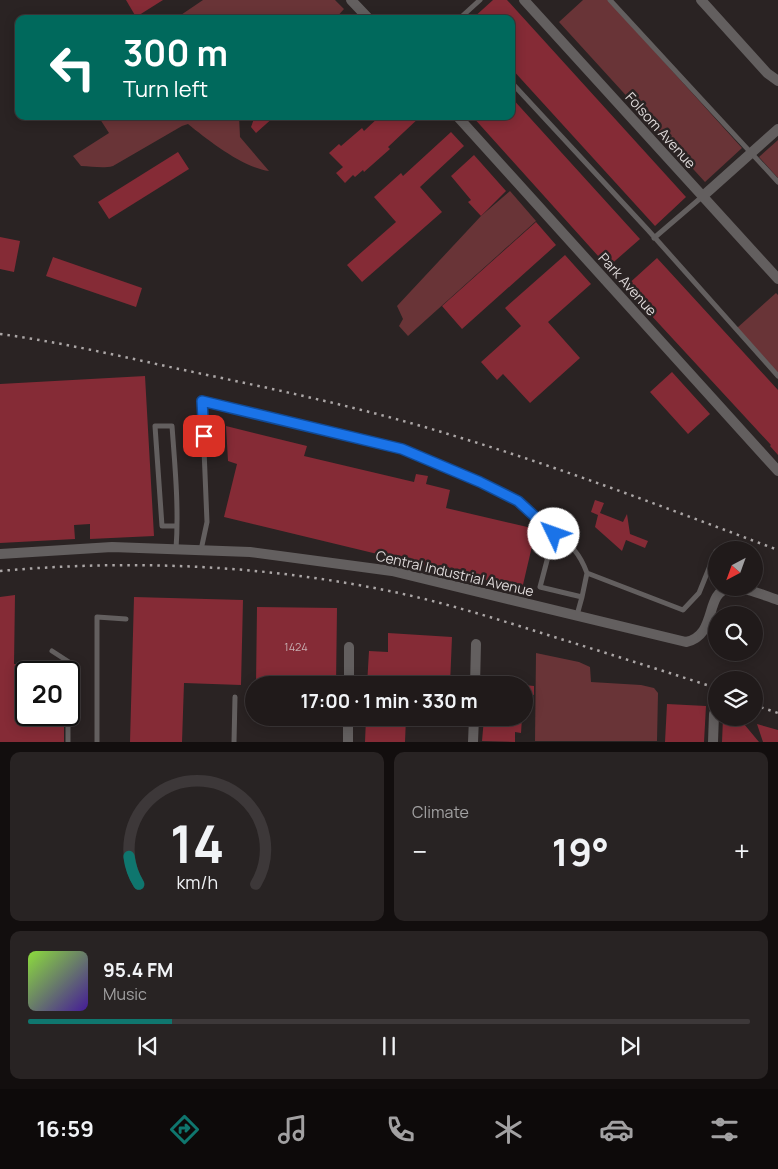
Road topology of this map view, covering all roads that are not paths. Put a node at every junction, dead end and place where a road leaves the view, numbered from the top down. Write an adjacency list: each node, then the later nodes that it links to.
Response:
1 (351, 0): 6 (street)
2 (480, 0): 7 (lane)
3 (524, 0): 14 (street, Folsom Avenue)
4 (610, 0): 12 (lane)
5 (701, 0): 8 (street)
6 (365, 15)
7 (463, 15)
8 (778, 80)
9 (515, 86): 15 (lane)
10 (462, 120): 18 (street, Park Avenue)
11 (778, 129): 12 (street)
12 (751, 153): 13 (lane); 14 (street)
13 (778, 182)
14 (702, 196): 15 (lane); 16 (street, Folsom Avenue)
15 (654, 238): 17 (lane)
16 (778, 279)
17 (778, 376)
18 (778, 471)
19 (177, 526): 19 (lane); 21 (lane)
20 (554, 534): 22 (lane); 25 (lane); 26 (lane)
21 (176, 549): 22 (street, Central Industrial Avenue); 23 (street, Central Industrial Avenue)
22 (201, 550): 28 (street, Central Industrial Avenue)
23 (0, 554)
24 (708, 571): 25 (lane)
25 (588, 573): 26 (lane)
26 (582, 597): 28 (lane)
27 (778, 600): 28 (street, Central Industrial Avenue)
28 (577, 615)
29 (126, 619): 42 (lane)
30 (476, 644): 35 (street)
31 (349, 647): 34 (street)
32 (52, 651): 33 (lane)
33 (67, 661)
34 (349, 676)
35 (475, 676)
36 (235, 697): 43 (lane)
37 (68, 726): 41 (lane)
38 (348, 726): 44 (street)
39 (474, 726): 45 (street)
40 (714, 726): 46 (street)
41 (68, 742)
42 (97, 742)
43 (234, 742)
44 (348, 742)
45 (473, 742)
46 (713, 742)

